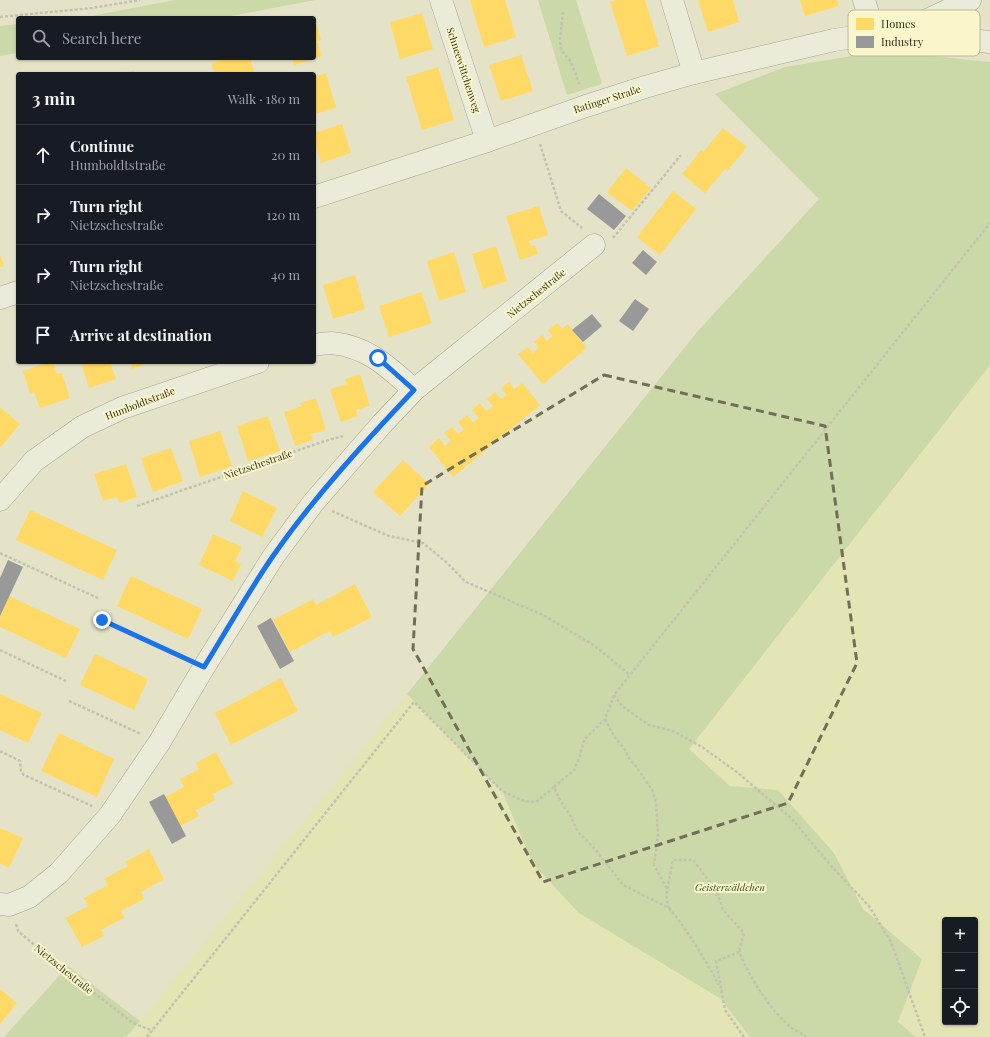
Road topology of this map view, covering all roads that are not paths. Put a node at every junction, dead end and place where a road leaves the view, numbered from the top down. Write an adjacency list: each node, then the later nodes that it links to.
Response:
1 (441, 0): 11 (street, Schneewittchenweg)
2 (672, 0): 10 (street)
3 (864, 0): 5 (street)
4 (970, 0): 6 (street)
5 (867, 10)
6 (949, 10)
7 (848, 38): 10 (street, Ratinger Straße)
8 (980, 41): 9 (street, Ratinger Straße)
9 (990, 42)
10 (694, 73): 11 (street, Ratinger Straße)
11 (487, 141): 12 (street, Ratinger Straße)
12 (316, 196)
13 (594, 245): 18 (street, Nietzschestraße)
14 (16, 293): 15 (street)
15 (0, 298)
16 (316, 345): 18 (street)
17 (252, 364): 19 (street, Humboldtstraße)
18 (414, 390): 20 (street, Nietzschestraße)
19 (0, 500)
20 (4, 904)

